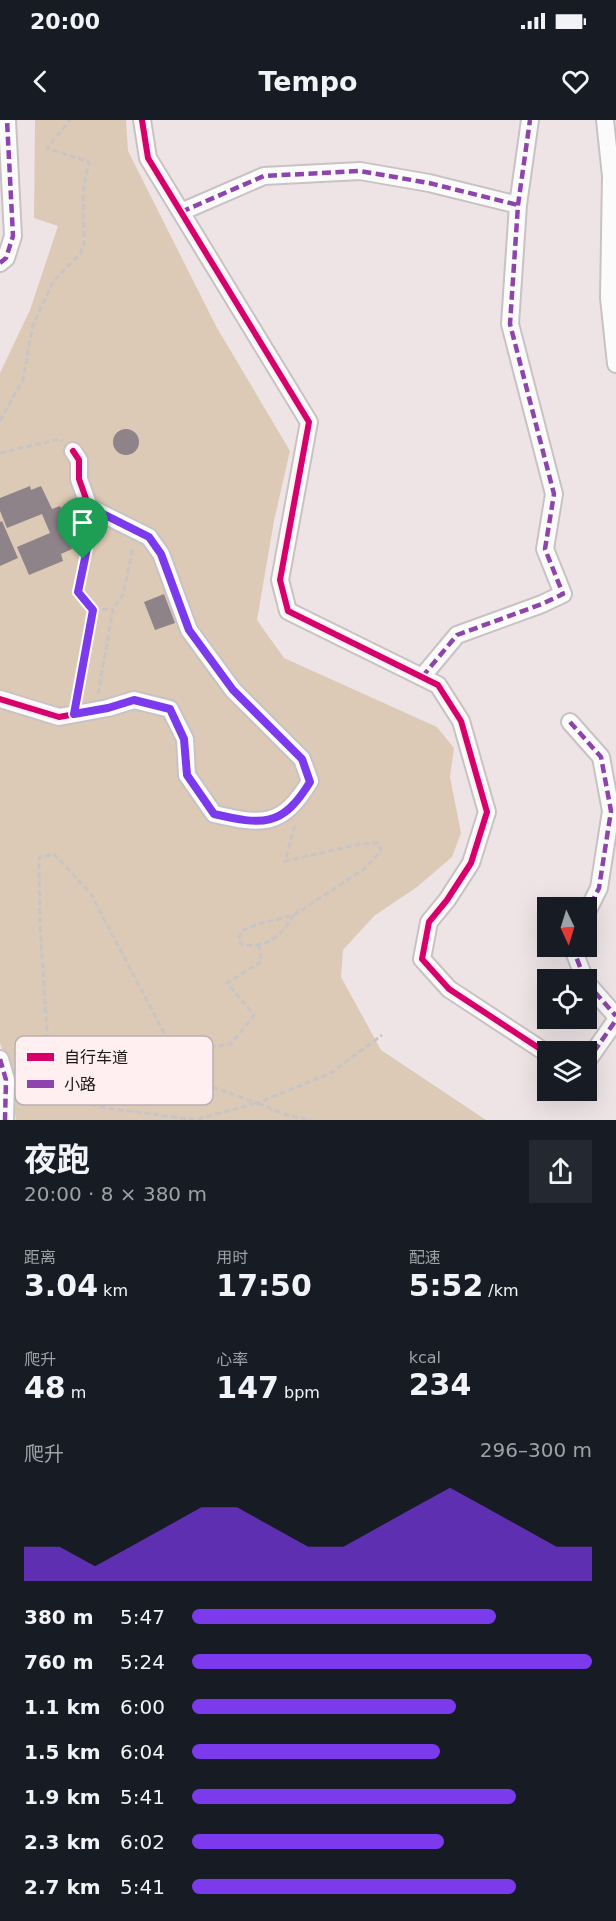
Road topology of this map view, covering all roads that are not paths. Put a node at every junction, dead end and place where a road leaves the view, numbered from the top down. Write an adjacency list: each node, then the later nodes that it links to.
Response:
1 (7, 120): 7 (street)
2 (142, 120): 6 (street)
3 (530, 120): 5 (street)
4 (605, 120): 8 (street)
5 (518, 205): 6 (street); 10 (street)
6 (181, 212): 10 (street)
7 (0, 263)
8 (616, 364)
9 (73, 451): 11 (street)
10 (422, 677): 17 (street)
11 (0, 699)
12 (570, 722): 13 (street)
13 (594, 897)
14 (597, 995): 15 (street)
15 (616, 1018): 16 (street)
16 (597, 1046)
17 (537, 1047)
18 (0, 1059): 19 (street)
19 (5, 1120)

